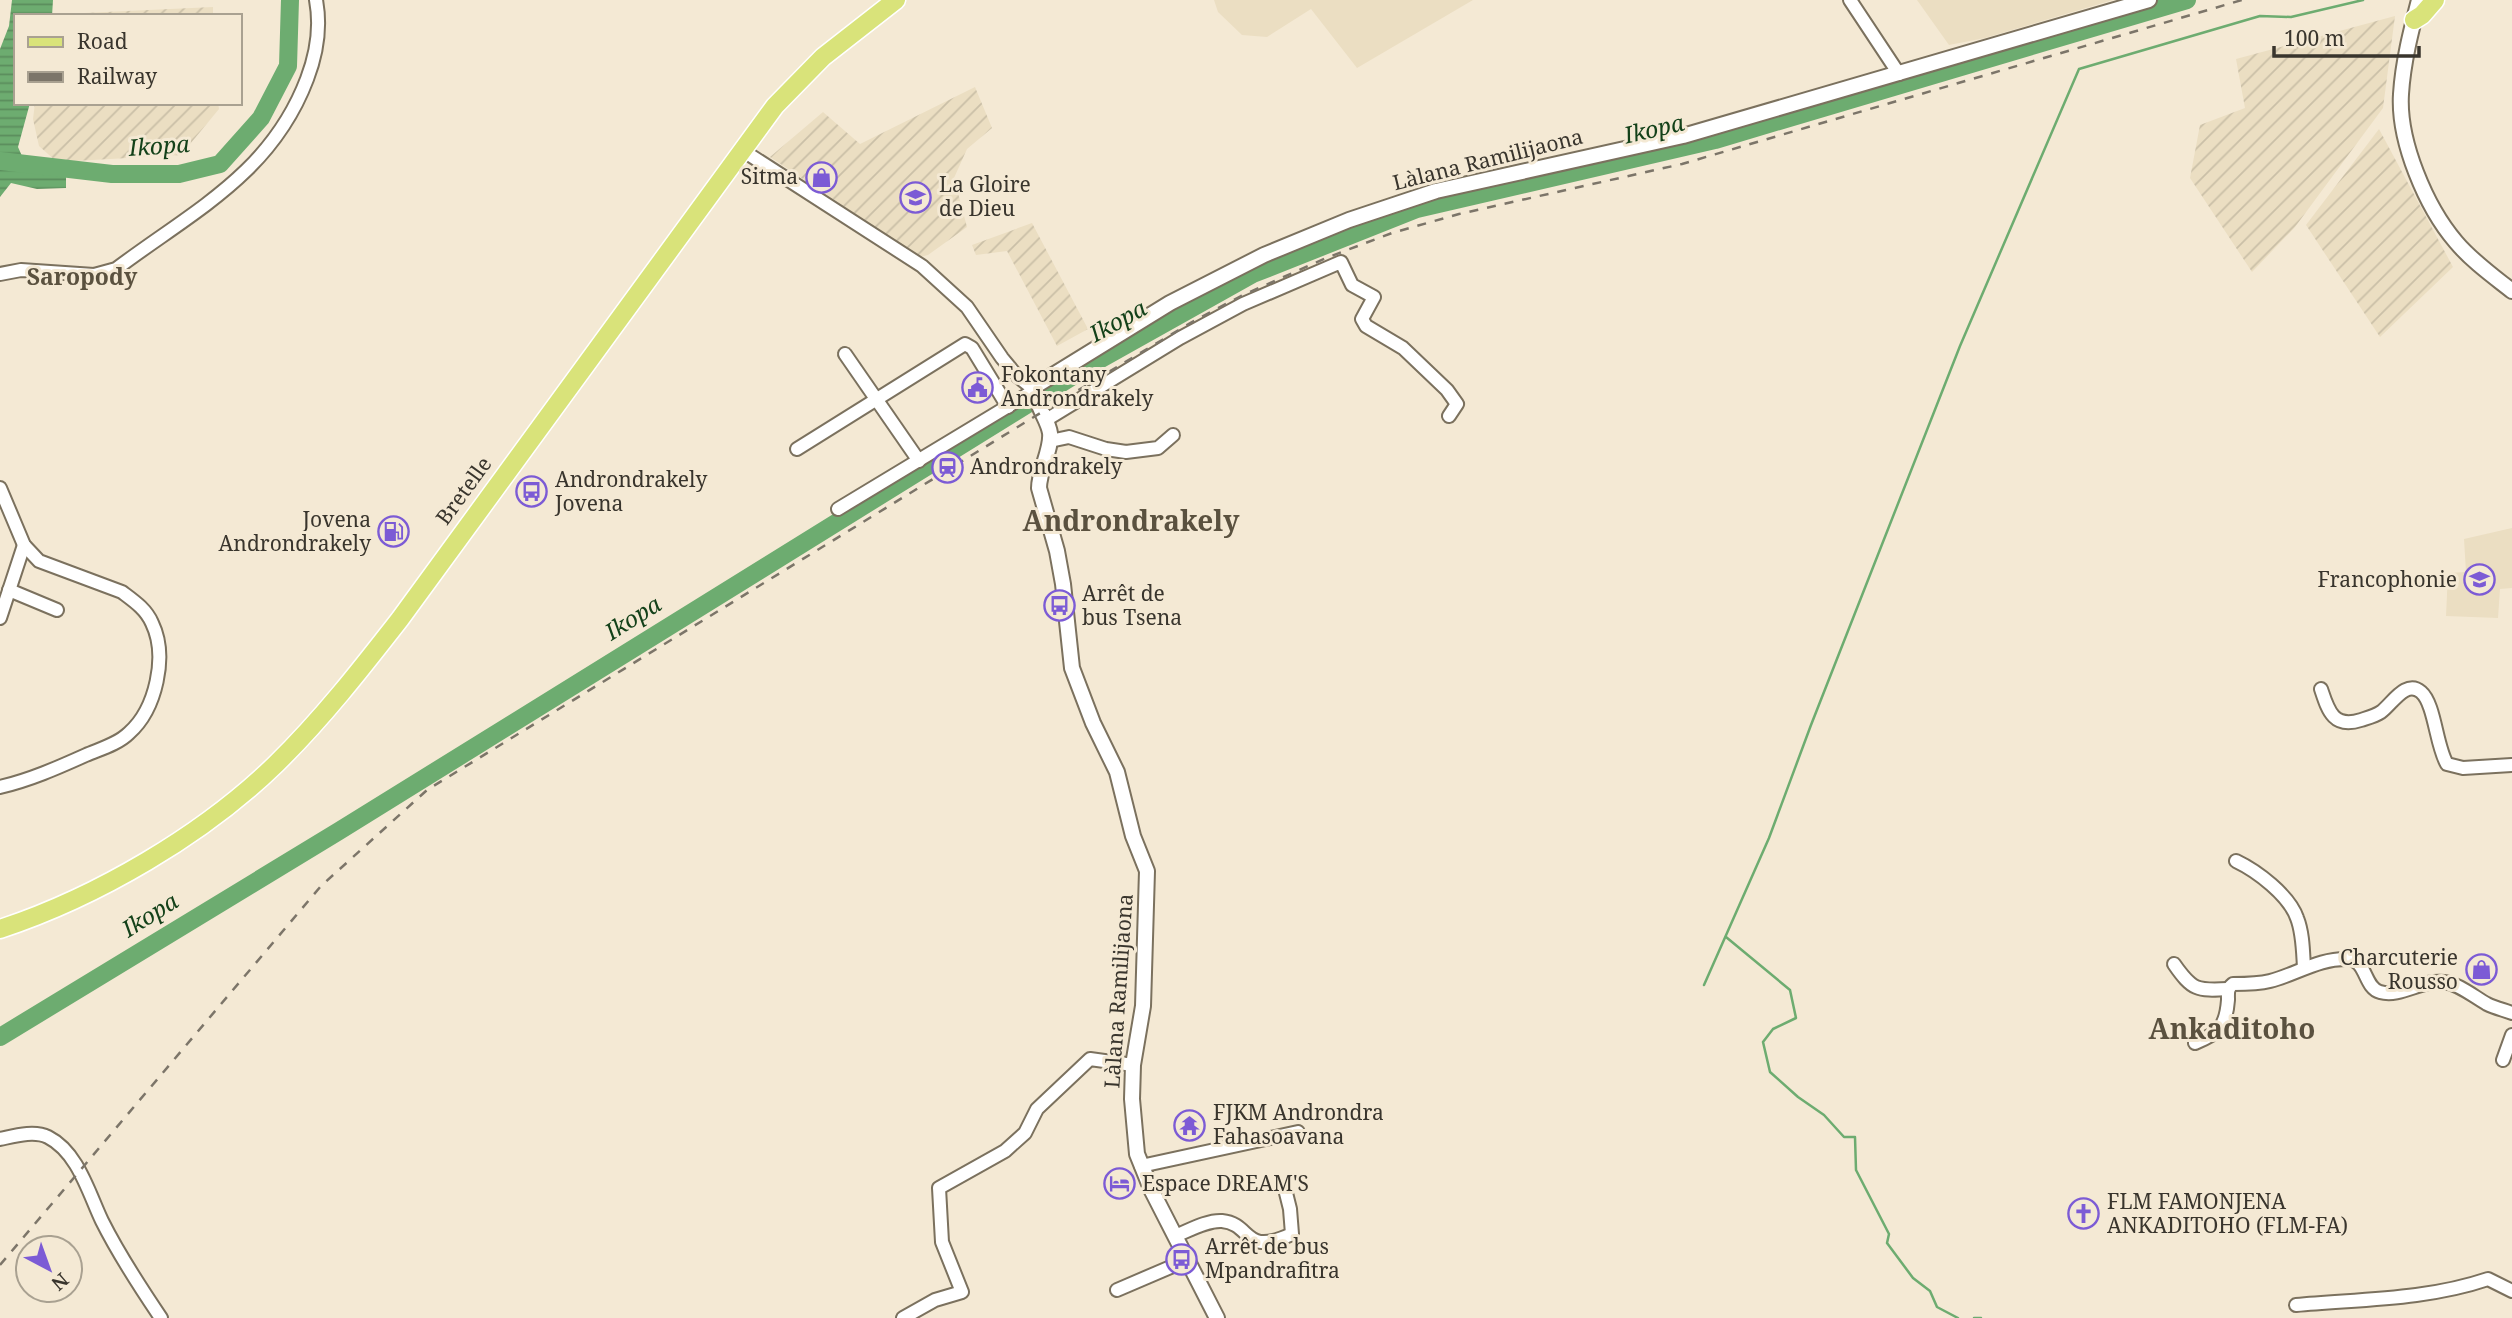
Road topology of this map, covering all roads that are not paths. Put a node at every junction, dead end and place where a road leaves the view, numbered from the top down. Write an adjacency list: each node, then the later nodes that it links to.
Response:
1 (316, 0): 10 (street)
2 (896, 0): 9 (main road, Bretelle)
3 (1850, 0): 8 (street)
4 (2149, 0): 8 (street, Làlana Ramilijaona)
5 (2418, 0): 7 (street)
6 (2435, 0): 7 (main road)
7 (2414, 20): 11 (street)
8 (1899, 74): 14 (street, Làlana Ramilijaona)
9 (743, 150): 14 (street); 31 (main road, Bretelle)
10 (0, 274)
11 (2512, 291)
12 (845, 354): 13 (street)
13 (876, 400): 15 (street); 19 (street); 20 (street)
14 (1039, 403): 15 (street); 16 (street); 18 (street, Làlana Ramilijaona)
15 (1008, 407): 20 (street)
16 (1449, 416)
17 (1173, 435): 18 (street)
18 (1050, 441): 39 (street, Làlana Ramilijaona)
19 (797, 449)
20 (919, 461): 22 (street)
21 (0, 488): 23 (street)
22 (838, 509)
23 (24, 545): 24 (street); 29 (street)
24 (9, 590): 25 (street); 26 (street)
25 (57, 610)
26 (0, 618)
27 (2320, 689): 28 (street)
28 (2512, 765)
29 (0, 787)
30 (2236, 861): 33 (street)
31 (0, 929)
32 (2175, 964): 34 (street)
33 (2304, 968): 34 (street); 35 (street)
34 (2228, 989): 37 (street)
35 (2512, 1013)
36 (2512, 1035): 38 (street)
37 (2195, 1043)
38 (2503, 1060)
39 (1133, 1065): 42 (street, Làlana Ramilijaona); 50 (street)
40 (1298, 1132): 42 (street)
41 (0, 1139): 49 (street)
42 (1141, 1166): 44 (street, Làlana Ramilijaona)
43 (1286, 1193): 44 (street)
44 (1175, 1236): 45 (street, Làlana Ramilijaona)
45 (1187, 1261): 46 (street); 51 (street, Làlana Ramilijaona)
46 (1117, 1290)
47 (2512, 1291): 48 (street)
48 (2296, 1305)
49 (161, 1318)
50 (903, 1318)
51 (1217, 1318)

